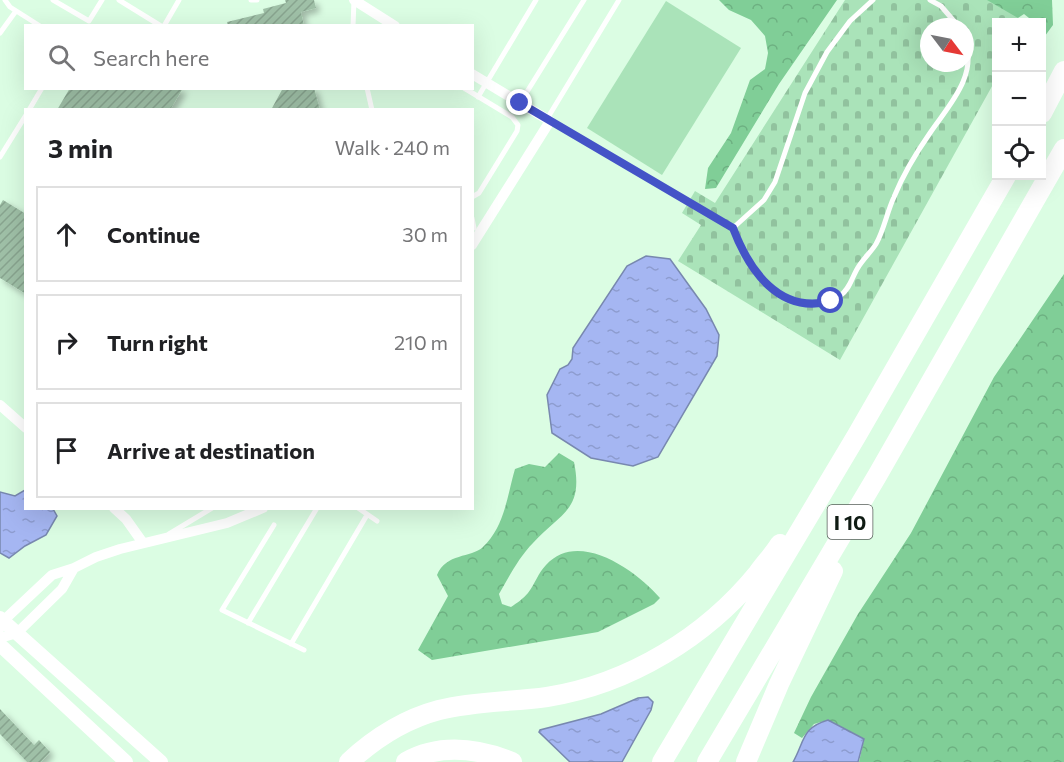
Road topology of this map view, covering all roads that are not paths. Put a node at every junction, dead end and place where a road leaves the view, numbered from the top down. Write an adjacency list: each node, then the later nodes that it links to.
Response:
1 (5, 0): 14 (lane)
2 (54, 0): 3 (lane)
3 (102, 0)
4 (119, 0): 17 (lane)
5 (179, 0): 18 (lane)
6 (251, 0): 7 (lane)
7 (257, 0)
8 (354, 0): 19 (lane); 20 (street)
9 (536, 0): 25 (lane)
10 (584, 0): 30 (lane)
11 (619, 0): 35 (lane)
12 (873, 0): 40 (lane)
13 (930, 0): 15 (lane)
14 (16, 11): 16 (lane); 21 (lane)
15 (951, 18)
16 (37, 24)
17 (160, 24)
18 (164, 24)
19 (355, 24)
20 (392, 24)
21 (0, 33)
22 (1064, 71): 31 (highway)
23 (966, 72): 40 (lane)
24 (474, 75): 25 (street)
25 (487, 82): 29 (lane); 30 (street)
26 (41, 90): 32 (lane)
27 (367, 90): 33 (lane)
28 (467, 90): 29 (lane)
29 (478, 97): 39 (lane)
30 (520, 103): 35 (street)
31 (1046, 104)
32 (30, 108)
33 (372, 108)
34 (24, 118): 37 (lane)
35 (548, 120): 40 (lane); 41 (street)
36 (1064, 148): 45 (highway, I 10)
37 (0, 158)
38 (1004, 180): 44 (highway, I 10)
39 (474, 196)
40 (733, 228)
41 (476, 230)
42 (0, 405): 43 (street)
43 (24, 426)
44 (857, 435): 64 (highway); 71 (highway, I 10)
45 (877, 476): 72 (highway, I 10); 73 (highway)
46 (116, 510): 55 (street)
47 (209, 510): 54 (lane)
48 (258, 510): 54 (street)
49 (316, 510): 58 (lane)
50 (361, 510): 51 (lane)
51 (367, 515): 52 (lane); 61 (lane)
52 (377, 521)
53 (274, 525): 58 (lane)
54 (163, 538): 55 (street)
55 (143, 543): 56 (street)
56 (74, 568): 57 (street); 59 (street)
57 (1, 622): 59 (street)
58 (248, 623): 61 (lane)
59 (17, 633): 60 (street); 66 (street)
60 (0, 638)
61 (291, 644): 63 (lane)
62 (0, 645): 65 (street)
63 (304, 650)
64 (375, 740): 67 (highway); 68 (highway)
65 (126, 762)
66 (161, 762)
67 (338, 762)
68 (349, 762)
69 (406, 762): 70 (highway)
70 (512, 762)
71 (662, 762)
72 (707, 762)
73 (746, 762)

